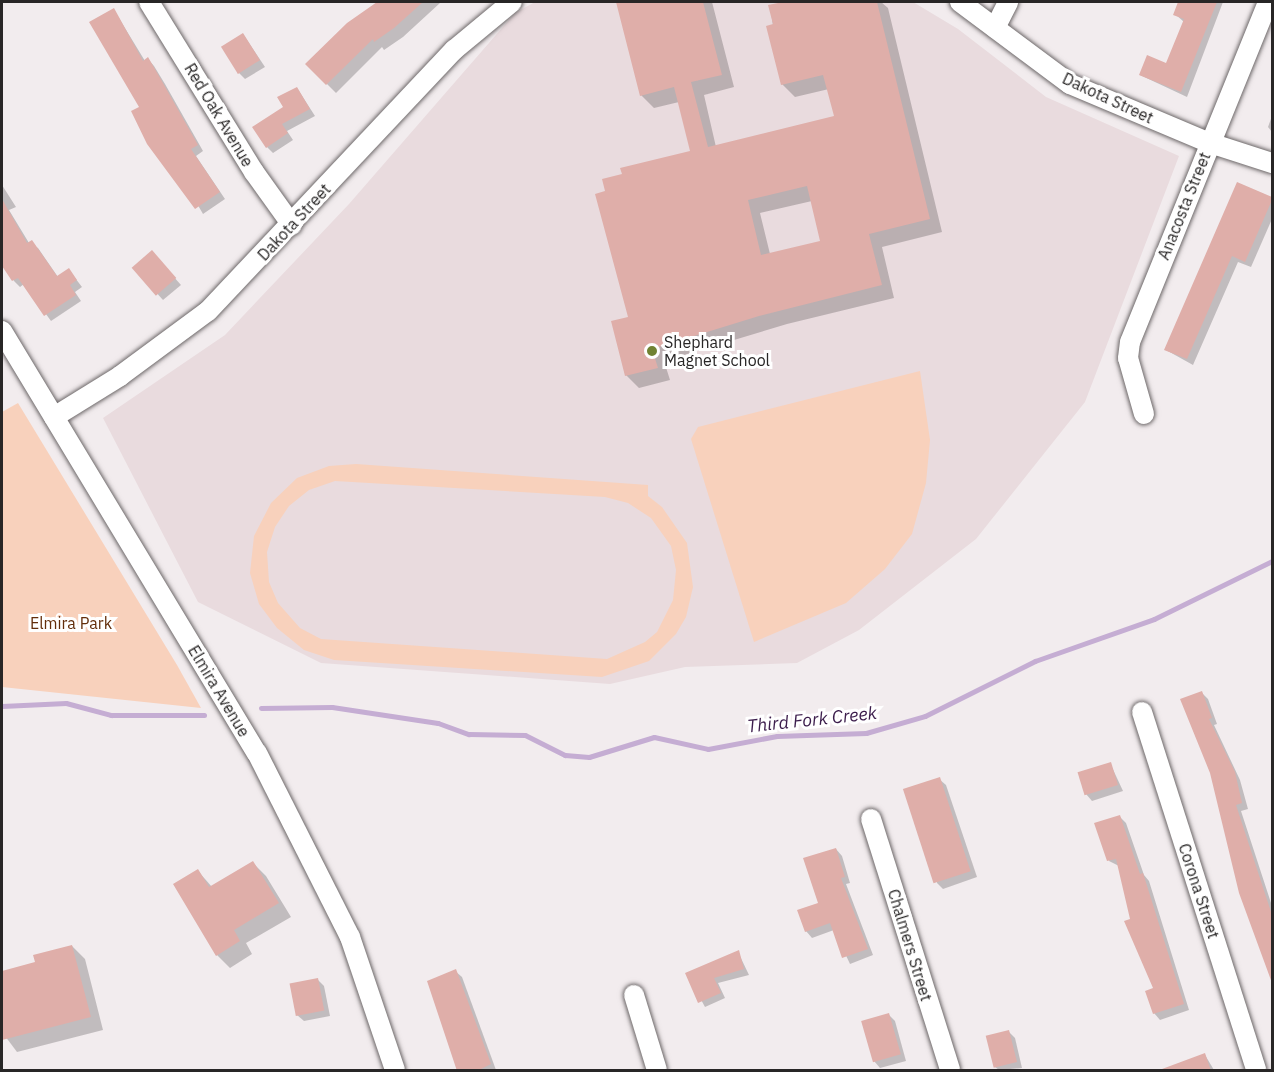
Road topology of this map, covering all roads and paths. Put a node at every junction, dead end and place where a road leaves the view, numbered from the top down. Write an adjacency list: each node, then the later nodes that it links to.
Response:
1 (149, 2): 9 (street, Red Oak Avenue)
2 (512, 2): 9 (street, Dakota Street)
3 (960, 2): 6 (street, Dakota Street)
4 (1008, 2): 6 (street)
5 (1268, 2): 7 (street, Anacosta Street)
6 (995, 28): 7 (street, Dakota Street)
7 (1210, 143): 8 (street, Dakota Street); 11 (street, Anacosta Street)
8 (1272, 163)
9 (292, 225): 12 (street, Dakota Street)
10 (2, 331): 12 (street, Elmira Avenue)
11 (1144, 414)
12 (54, 417): 16 (street, Elmira Avenue)
13 (1142, 712): 19 (street, Corona Street)
14 (872, 819): 18 (street, Chalmers Street)
15 (634, 995): 17 (street)
16 (395, 1071)
17 (657, 1071)
18 (950, 1071)
19 (1256, 1071)

